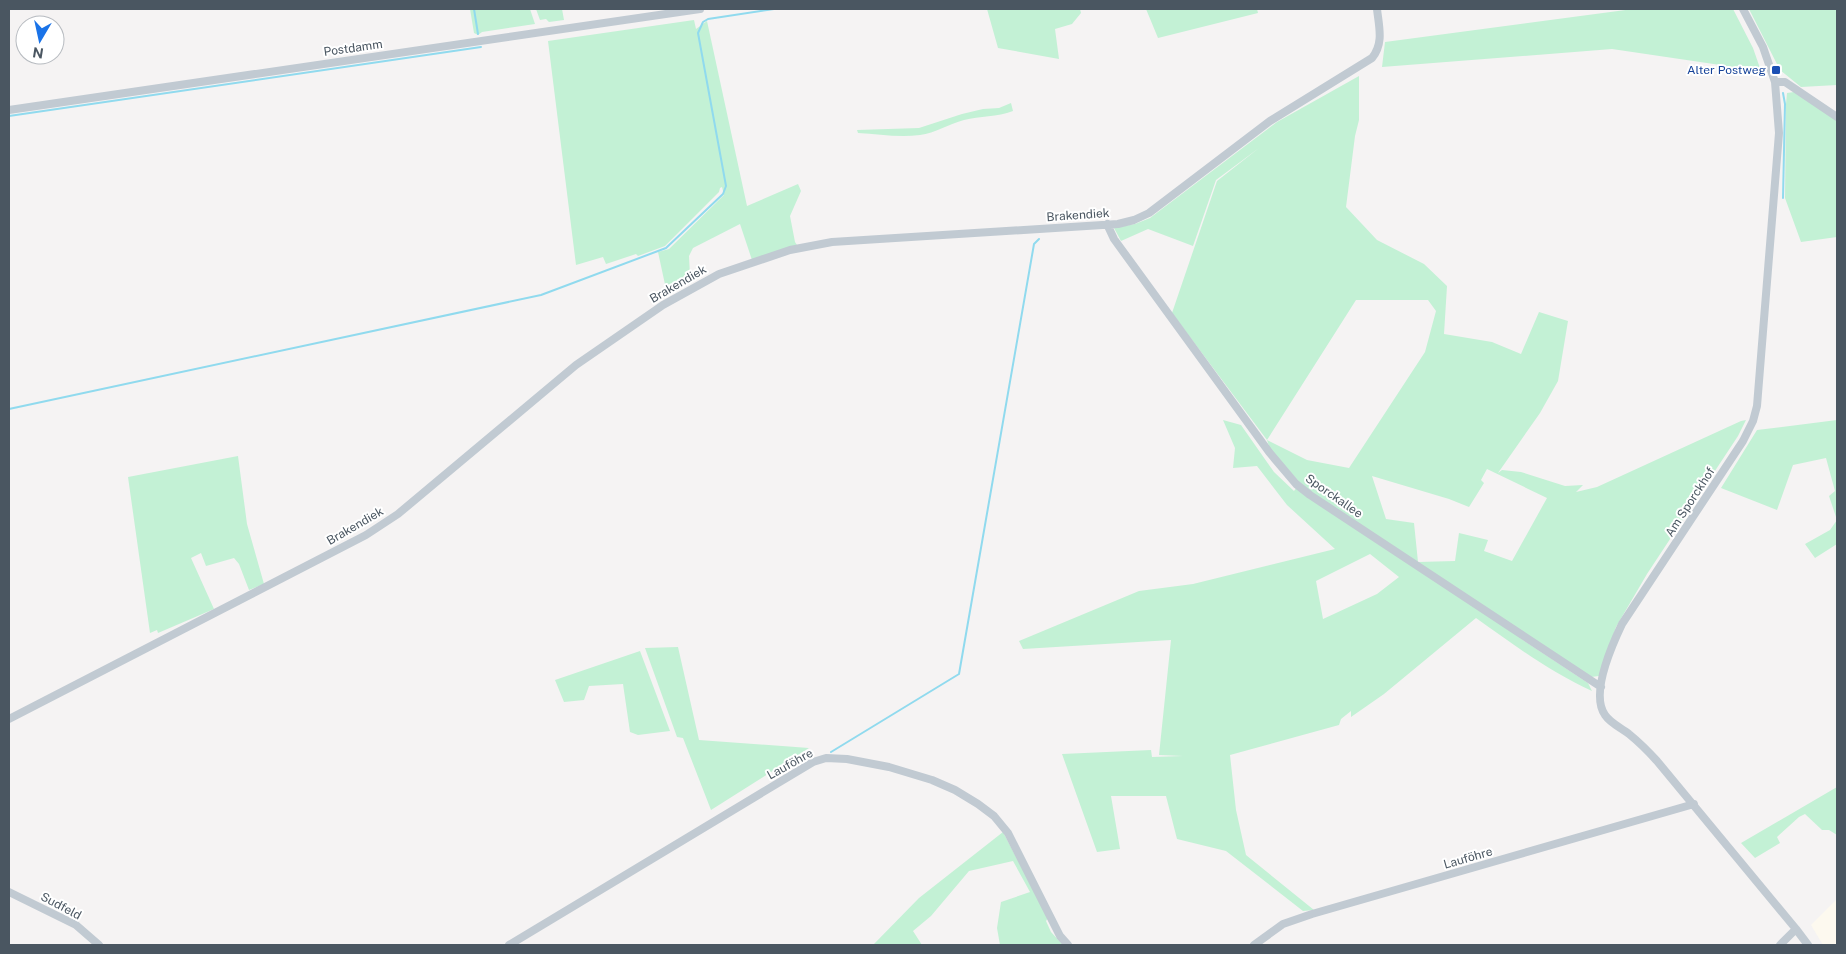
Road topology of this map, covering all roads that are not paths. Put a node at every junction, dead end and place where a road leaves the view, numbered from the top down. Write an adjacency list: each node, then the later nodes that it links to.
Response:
1 (700, 9): 5 (street, Postdamm)
2 (1377, 9): 7 (street, Brakendiek)
3 (1742, 9): 4 (street, Am Sporckhof)
4 (1775, 82): 6 (street); 8 (street, Am Sporckhof)
5 (9, 110)
6 (1837, 117)
7 (1108, 224): 8 (street, Sporckallee); 9 (street, Brakendiek)
8 (1601, 687): 10 (street, Am Sporckhof)
9 (9, 719)
10 (1694, 804): 12 (street, Am Sporckhof); 16 (street, Lauföhre)
11 (9, 892): 13 (street, Sudfeld)
12 (1796, 929): 17 (street); 18 (street, Am Sporckhof)
13 (98, 945)
14 (509, 945): 15 (street, Lauföhre)
15 (1068, 945)
16 (1254, 945)
17 (1780, 945)
18 (1808, 945)

